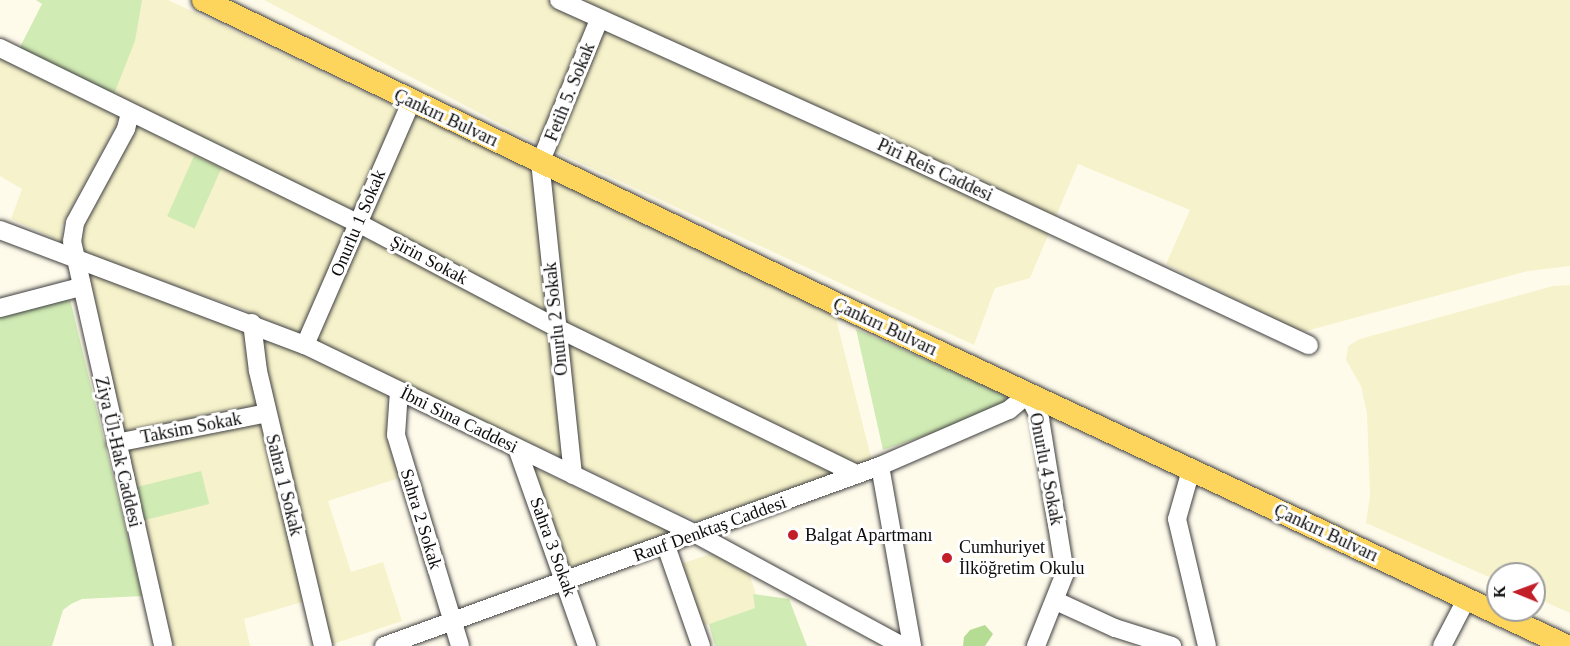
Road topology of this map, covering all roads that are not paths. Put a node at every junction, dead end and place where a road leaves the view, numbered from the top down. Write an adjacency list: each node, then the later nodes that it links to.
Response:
1 (559, 0): 3 (street, Piri Reis Caddesi)
2 (205, 1): 5 (main road, Çankırı Bulvarı)
3 (599, 20): 7 (street, Fetih 5. Sokak); 16 (street, Piri Reis Caddesi)
4 (0, 48): 6 (street, Şirin Sokak)
5 (411, 102): 7 (main road, Çankırı Bulvarı); 8 (street, Onurlu 1 Sokak)
6 (130, 113): 8 (street, Şirin Sokak); 10 (street, Ziya Ül-Hak Caddesi)
7 (540, 163): 14 (street, Onurlu 2 Sokak); 18 (main road, Çankırı Bulvarı)
8 (358, 223): 14 (street, Şirin Sokak); 15 (street, Onurlu 1 Sokak)
9 (0, 230): 10 (street, İbni Sina Caddesi)
10 (74, 258): 11 (street, Ziya Ül-Hak Caddesi); 13 (street, İbni Sina Caddesi)
11 (80, 287): 12 (street); 20 (street, Ziya Ül-Hak Caddesi)
12 (0, 308)
13 (252, 323): 15 (street, İbni Sina Caddesi); 19 (street, Sahra 1 Sokak)
14 (557, 328): 24 (street, Şirin Sokak); 25 (street, Onurlu 2 Sokak)
15 (305, 345): 17 (street, İbni Sina Caddesi)
16 (1309, 345)
17 (399, 391): 21 (street, İbni Sina Caddesi); 31 (street, Sahra 2 Sokak)
18 (1028, 394): 22 (street, Rauf Denktaş Caddesi); 23 (main road, Çankırı Bulvarı); 30 (street, Onurlu 4 Sokak)
19 (267, 413): 20 (street, Taksim Sokak); 33 (street, Sahra 1 Sokak)
20 (116, 442): 32 (street, Ziya Ül-Hak Caddesi)
21 (517, 448): 25 (street, İbni Sina Caddesi); 28 (street, Sahra 3 Sokak)
22 (880, 466): 24 (street, Rauf Denktaş Caddesi); 39 (street)
23 (1191, 470): 29 (main road, Çankırı Bulvarı); 42 (street)
24 (857, 474): 26 (street, Rauf Denktaş Caddesi)
25 (573, 475): 26 (street, İbni Sina Caddesi)
26 (696, 534): 27 (street, Rauf Denktaş Caddesi); 38 (street, İbni Sina Caddesi)
27 (666, 546): 28 (street, Rauf Denktaş Caddesi); 37 (street)
28 (567, 582): 31 (street, Rauf Denktaş Caddesi); 36 (street, Sahra 3 Sokak)
29 (1467, 598): 43 (street); 44 (main road, Çankırı Bulvarı)
30 (1056, 601): 40 (street, Onurlu 4 Sokak); 41 (street)
31 (452, 622): 34 (street, Rauf Denktaş Caddesi); 35 (street, Sahra 2 Sokak)
32 (163, 646)
33 (323, 646)
34 (384, 646)
35 (460, 646)
36 (587, 646)
37 (701, 646)
38 (902, 646)
39 (912, 646)
40 (1036, 646)
41 (1172, 646)
42 (1207, 646)
43 (1442, 646)
44 (1566, 646)

